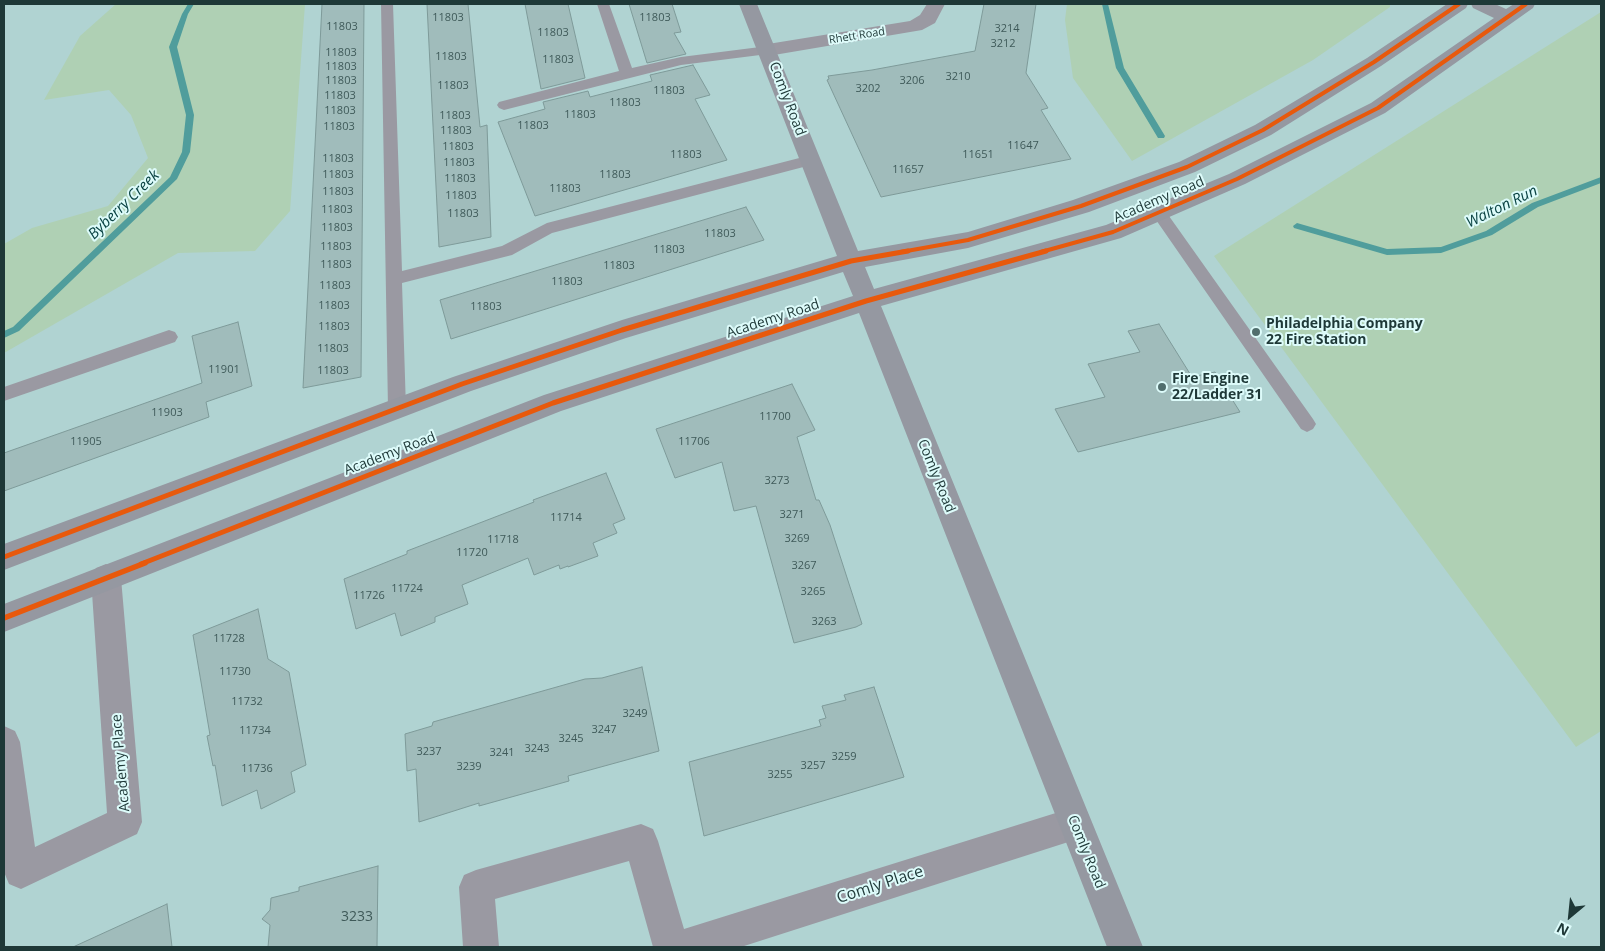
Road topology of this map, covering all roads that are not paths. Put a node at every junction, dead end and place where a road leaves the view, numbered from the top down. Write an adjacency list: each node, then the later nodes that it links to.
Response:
1 (386, 4): 15 (lane)
2 (603, 4): 10 (lane)
3 (748, 4): 9 (main road, Comly Road)
4 (936, 4): 9 (street, Rhett Road)
5 (1459, 4): 14 (main road, Academy Road)
6 (1480, 4): 8 (main road)
7 (1526, 4): 8 (main road, Academy Road)
8 (1507, 17): 13 (main road, Academy Road)
9 (768, 50): 10 (lane); 12 (main road, Comly Road)
10 (627, 72): 11 (lane)
11 (504, 105)
12 (811, 160): 14 (main road, Comly Road); 15 (lane)
13 (1159, 213): 16 (main road, Academy Road); 20 (lane)
14 (851, 261): 16 (main road, Comly Road); 19 (main road, Academy Road)
15 (394, 279): 19 (lane)
16 (866, 301): 22 (main road, Academy Road); 25 (main road, Comly Road)
17 (169, 338): 18 (lane)
18 (4, 394)
19 (397, 409): 21 (main road, Academy Road)
20 (1307, 424)
21 (4, 557)
22 (106, 578): 23 (main road, Academy Road); 24 (street, Academy Place)
23 (4, 618)
24 (4, 742)
25 (1075, 824): 28 (street, Comly Place); 29 (main road, Comly Road)
26 (481, 947): 27 (street)
27 (671, 947)
28 (685, 947)
29 (1125, 947)

